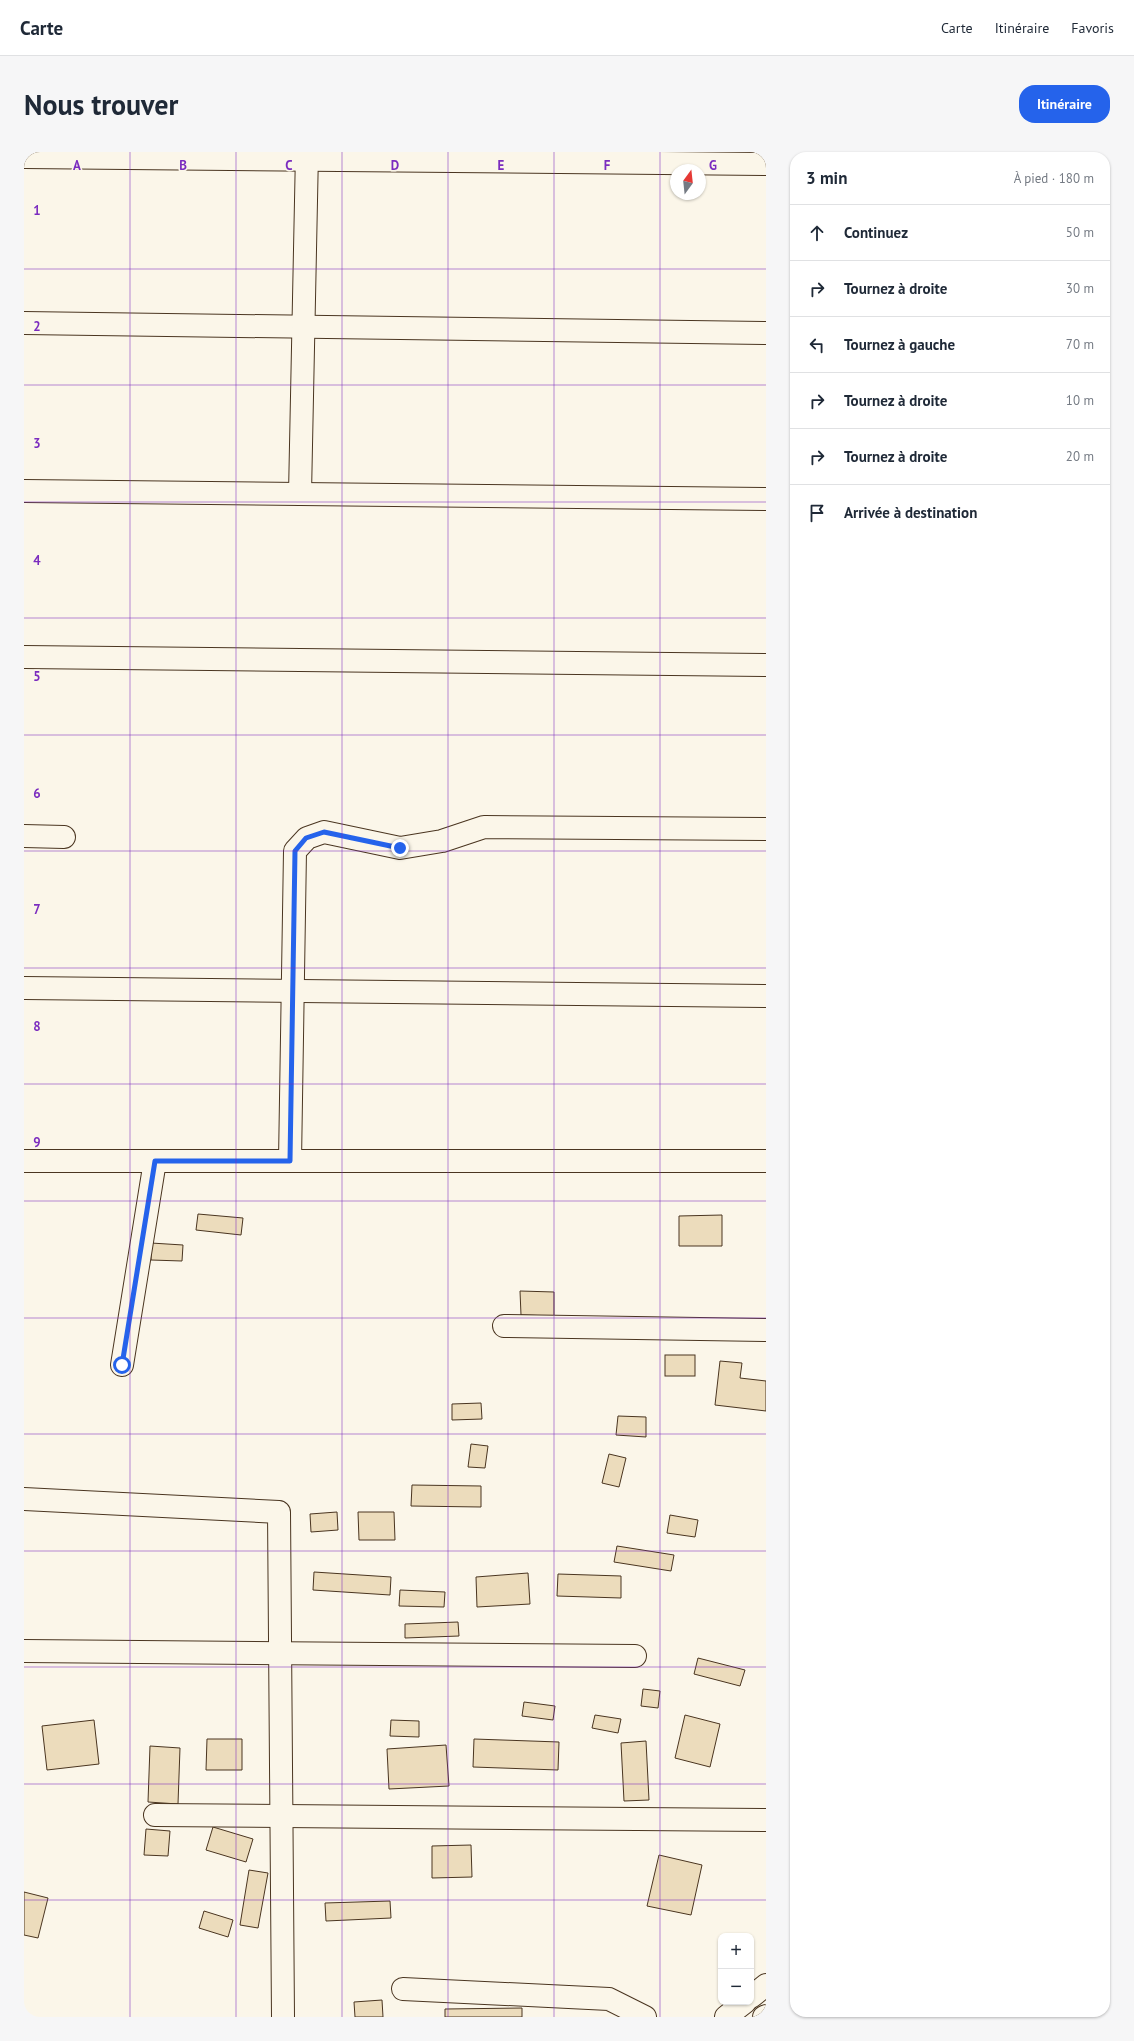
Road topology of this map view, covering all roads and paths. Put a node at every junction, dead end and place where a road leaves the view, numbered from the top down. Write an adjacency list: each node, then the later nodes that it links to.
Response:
1 (307, 156): 2 (street); 3 (street); 5 (street)
2 (24, 157)
3 (766, 164)
4 (24, 323): 5 (street)
5 (303, 327): 6 (street); 8 (street)
6 (766, 333)
7 (24, 491): 8 (street)
8 (300, 494): 9 (street)
9 (766, 499)
10 (24, 657): 11 (street)
11 (766, 665)
12 (766, 829): 16 (street)
13 (24, 836): 14 (street)
14 (64, 837)
15 (24, 988): 16 (street)
16 (292, 991): 17 (street); 20 (street)
17 (766, 996)
18 (24, 1161): 19 (street)
19 (155, 1161): 20 (street); 24 (street)
20 (290, 1161): 21 (street)
21 (766, 1161)
22 (504, 1326): 23 (street)
23 (766, 1330)
24 (122, 1365)
25 (24, 1499): 27 (street)
26 (24, 1651): 27 (street)
27 (280, 1654): 28 (street); 30 (street)
28 (635, 1656)
29 (155, 1815): 30 (street)
30 (282, 1816): 31 (street); 36 (street)
31 (766, 1820)
32 (766, 1985): 34 (street)
33 (403, 1989): 37 (street)
34 (754, 1995)
35 (741, 2005): 38 (street)
36 (283, 2017)
37 (645, 2017)
38 (726, 2017)

